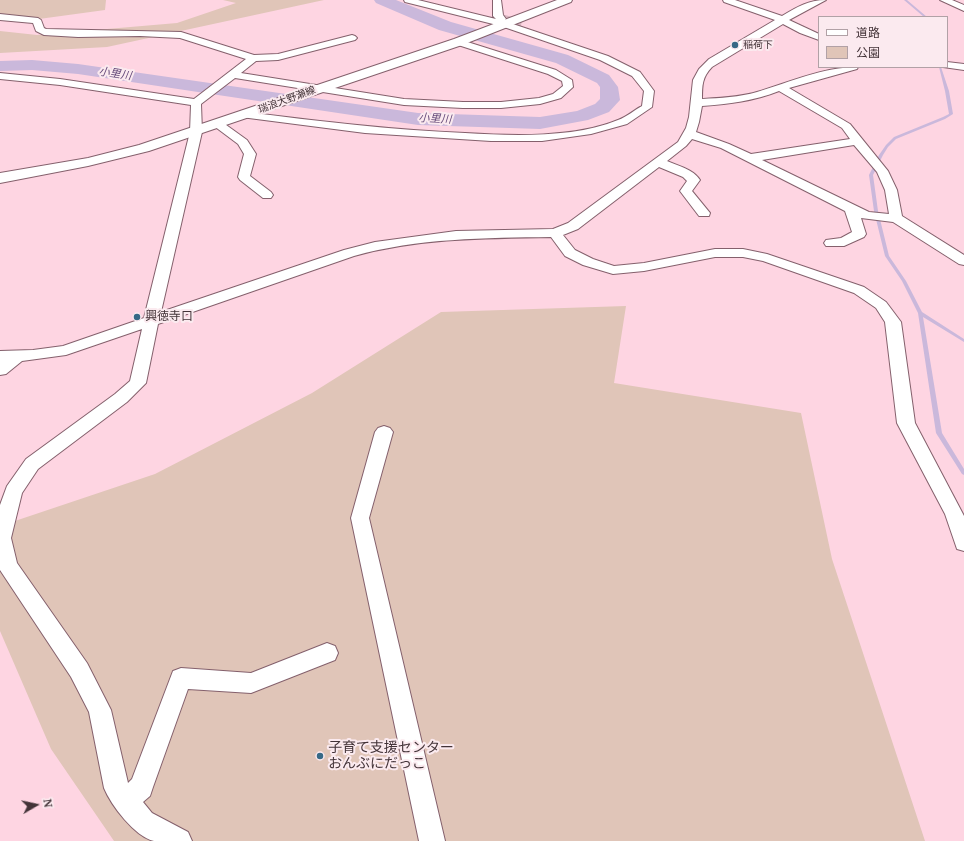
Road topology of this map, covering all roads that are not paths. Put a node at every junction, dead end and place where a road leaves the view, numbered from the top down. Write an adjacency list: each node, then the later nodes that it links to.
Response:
1 (408, 0): 10 (street)
2 (497, 0): 10 (street)
3 (567, 0): 10 (main road, 瑞浪大野瀬線)
4 (727, 0): 9 (street)
5 (822, 0): 9 (street)
6 (944, 0): 7 (street)
7 (964, 8)
8 (0, 17): 16 (street)
9 (783, 20): 12 (street); 24 (street)
10 (501, 23): 14 (main road, 瑞浪大野瀬線); 15 (street)
11 (522, 25): 15 (street)
12 (818, 37)
13 (352, 38): 16 (street)
14 (462, 40): 23 (main road, 瑞浪大野瀬線); 23 (street)
15 (553, 40): 26 (street)
16 (253, 58): 20 (street)
17 (948, 65): 18 (street)
18 (964, 67)
19 (849, 68): 22 (street)
20 (230, 74): 23 (street); 25 (street)
21 (0, 76): 25 (street)
22 (780, 87): 24 (street); 30 (street)
23 (318, 89): 26 (main road, 瑞浪大野瀬線)
24 (697, 103): 29 (street)
25 (196, 104): 28 (street)
26 (249, 113): 27 (main road, 瑞浪大野瀬線)
27 (218, 124): 28 (main road, 瑞浪大野瀬線); 34 (street)
28 (196, 132): 33 (main road, 瑞浪大野瀬線); 41 (street)
29 (690, 134): 31 (street); 32 (street)
30 (858, 141): 31 (street); 37 (street)
31 (750, 158): 35 (street)
32 (658, 162): 36 (street); 38 (street)
33 (0, 178)
34 (267, 194)
35 (851, 209): 37 (street); 39 (street)
36 (704, 213)
37 (896, 218): 40 (street)
38 (555, 233): 41 (street); 46 (street)
39 (831, 243)
40 (964, 261)
41 (150, 322): 43 (street); 48 (street)
42 (0, 356): 43 (street)
43 (17, 357): 44 (street)
44 (0, 370)
45 (384, 432): 50 (street)
46 (964, 543)
47 (327, 653): 48 (street)
48 (127, 802): 49 (street)
49 (179, 841)
50 (432, 841)

